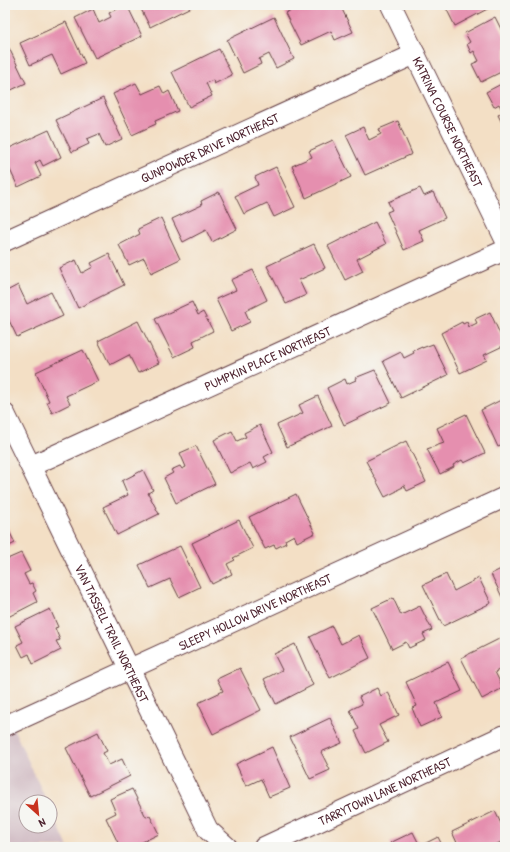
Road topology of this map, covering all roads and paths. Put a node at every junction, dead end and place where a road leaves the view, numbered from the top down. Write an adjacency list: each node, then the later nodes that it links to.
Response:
1 (391, 5): 2 (street, KATRINA COURSE NORTHEAST)
2 (415, 54): 3 (street, KATRINA COURSE NORTHEAST); 4 (street, GUNPOWDER DRIVE NORTHEAST)
3 (505, 239)
4 (5, 241)
5 (505, 250): 7 (street, PUMPKIN PLACE NORTHEAST)
6 (5, 414): 7 (street, VAN TASSELL TRAIL NORTHEAST)
7 (31, 466): 9 (street, VAN TASSELL TRAIL NORTHEAST)
8 (505, 496): 9 (street, SLEEPY HOLLOW DRIVE NORTHEAST)
9 (129, 670): 10 (street, SLEEPY HOLLOW DRIVE NORTHEAST); 12 (street, VAN TASSELL TRAIL NORTHEAST)
10 (5, 726)
11 (505, 735): 13 (street, TARRYTOWN LANE NORTHEAST)
12 (227, 847)
13 (264, 847)

